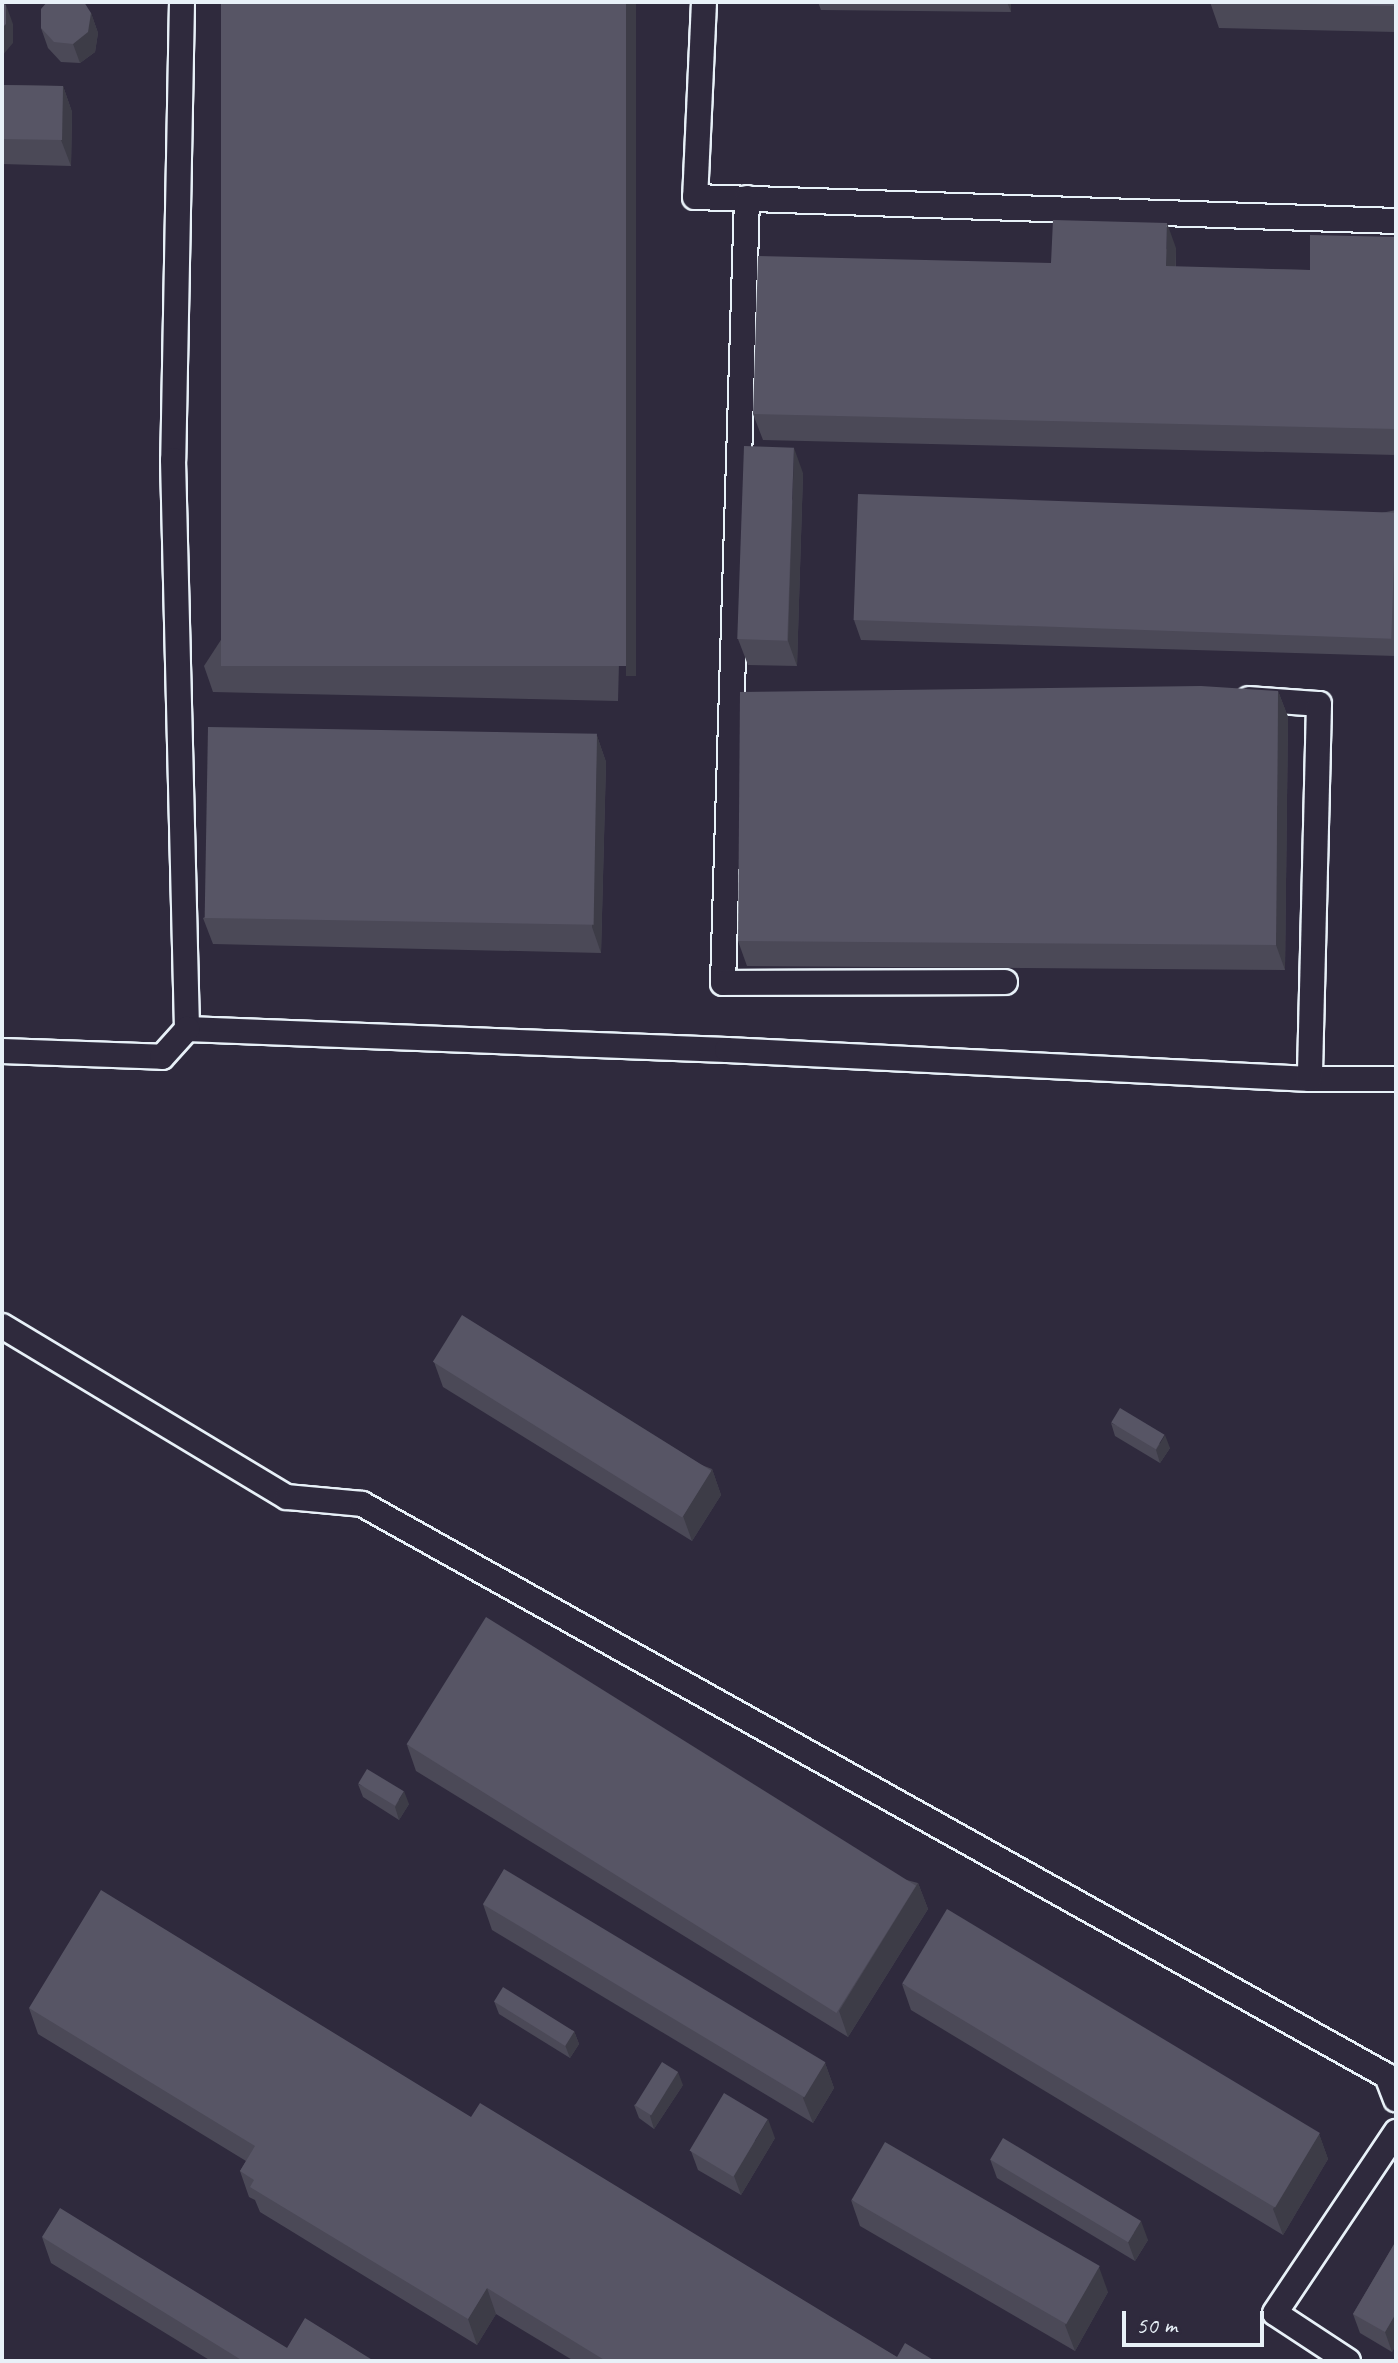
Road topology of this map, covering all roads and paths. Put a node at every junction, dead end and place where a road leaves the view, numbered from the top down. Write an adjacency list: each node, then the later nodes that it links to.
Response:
1 (182, 2): 9 (street)
2 (704, 2): 3 (street)
3 (747, 198): 4 (street); 7 (street)
4 (1396, 221)
5 (1226, 698): 11 (street)
6 (757, 701): 7 (street)
7 (731, 703): 8 (street)
8 (1005, 982)
9 (187, 1029): 10 (street); 11 (street)
10 (2, 1051)
11 (1310, 1079): 12 (street)
12 (1396, 1079)
13 (2, 1326): 14 (street)
14 (1396, 2099)
15 (1396, 2132): 16 (street)
16 (1348, 2361)

